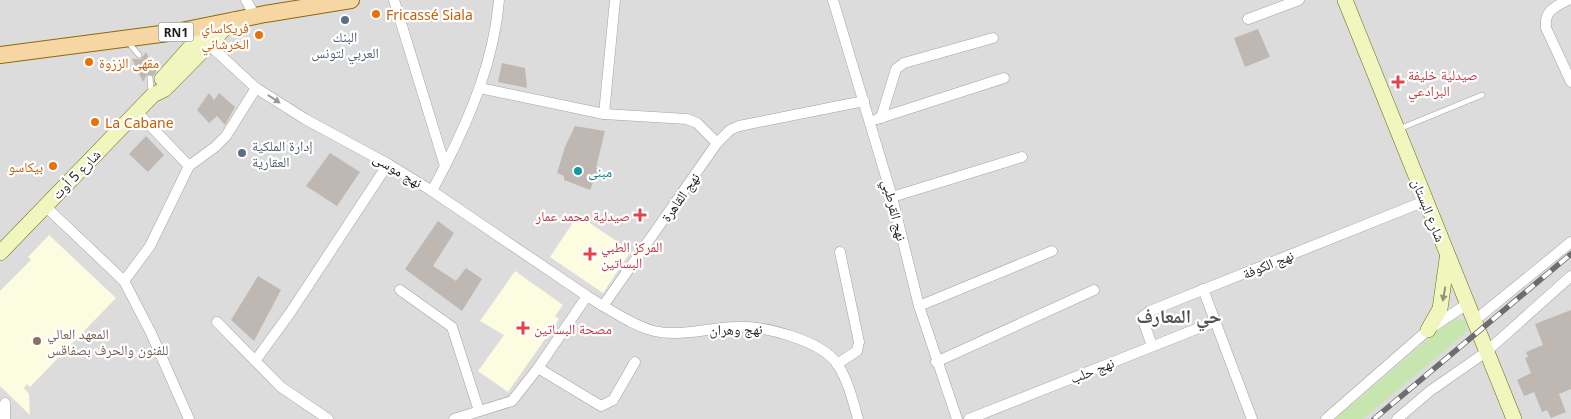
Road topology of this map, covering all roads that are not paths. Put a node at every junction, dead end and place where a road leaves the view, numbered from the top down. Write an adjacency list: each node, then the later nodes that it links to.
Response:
1 (246, 0): 10 (street)
2 (347, 0): 10 (main road, RN1)
3 (394, 0): 34 (street)
4 (499, 0): 21 (street)
5 (615, 0): 26 (street)
6 (833, 0): 24 (street, نهج القرطبي)
7 (1299, 0): 11 (street)
8 (1345, 0): 29 (main road, شارع البستان)
9 (1568, 0): 19 (street)
10 (255, 16): 12 (main road, RN1)
11 (1248, 19)
12 (203, 34): 13 (main road, RN1); 20 (street, نهج موسى); 23 (main road, شارع 5 أوت)
13 (124, 38): 15 (main road, RN1); 16 (lane)
14 (993, 38): 27 (street)
15 (0, 55)
16 (139, 55)
17 (150, 78): 23 (lane)
18 (1004, 78): 27 (street)
19 (1571, 82)
20 (256, 88): 32 (street, نهج موسى, one-way to 32); 33 (street)
21 (480, 88): 26 (street); 34 (street)
22 (1482, 95): 29 (lane)
23 (152, 97): 25 (main road, شارع 5 أوت)
24 (864, 101): 28 (street, نهج القرطبي); 30 (street, نهج القاهرة)
25 (137, 112): 33 (street); 38 (main road, شارع 5 أوت)
26 (604, 114): 30 (street)
27 (882, 118): 28 (street)
28 (871, 122): 36 (street, نهج القرطبي)
29 (1398, 130): 37 (main road, شارع البستان)
30 (717, 143): 51 (street, نهج القاهرة)
31 (1022, 157): 36 (street)
32 (388, 164): 35 (street, نهج موسى); 59 (street)
33 (189, 166): 45 (street)
34 (445, 166): 35 (street)
35 (432, 191): 49 (street, نهج موسى)
36 (892, 196): 52 (street, نهج القرطبي)
37 (1425, 200): 43 (main road, شارع البستان); 46 (street, نهج الكوفة)
38 (45, 206): 42 (main road, شارع 5 أوت); 45 (street)
39 (1571, 242): 53 (street)
40 (1052, 251): 52 (street)
41 (840, 252): 62 (street)
42 (0, 253)
43 (1448, 256): 50 (main road, شارع البستان); 56 (main road, one-way to 56)
44 (1571, 276): 58 (street)
45 (124, 281): 67 (street)
46 (1203, 289): 55 (street); 57 (street, نهج الكوفة)
47 (400, 290): 65 (street)
48 (1094, 290): 61 (street)
49 (586, 296): 51 (street); 63 (street)
50 (1467, 304): 53 (main road, شارع البستان); 56 (street)
51 (603, 306): 62 (street, نهج وهران)
52 (919, 306): 61 (street, نهج القرطبي)
53 (1474, 320): 58 (main road, شارع البستان)
54 (217, 322): 59 (street)
55 (1214, 322): 57 (street, نهج حلب); 73 (street)
56 (1428, 330): 74 (street)
57 (1152, 346): 72 (street, نهج حلب)
58 (1486, 352): 75 (street); 76 (main road, شارع البستان)
59 (255, 361): 68 (street)
60 (635, 362): 63 (street)
61 (936, 362): 71 (street, نهج القرطبي)
62 (837, 364): 70 (street)
63 (538, 368): 65 (street)
64 (5, 403): 66 (street)
65 (479, 411): 69 (street)
66 (5, 419)
67 (189, 419)
68 (328, 419)
69 (454, 419)
70 (858, 419)
71 (957, 419)
72 (969, 419)
73 (1252, 419)
74 (1326, 419)
75 (1397, 419)
76 (1514, 419)

